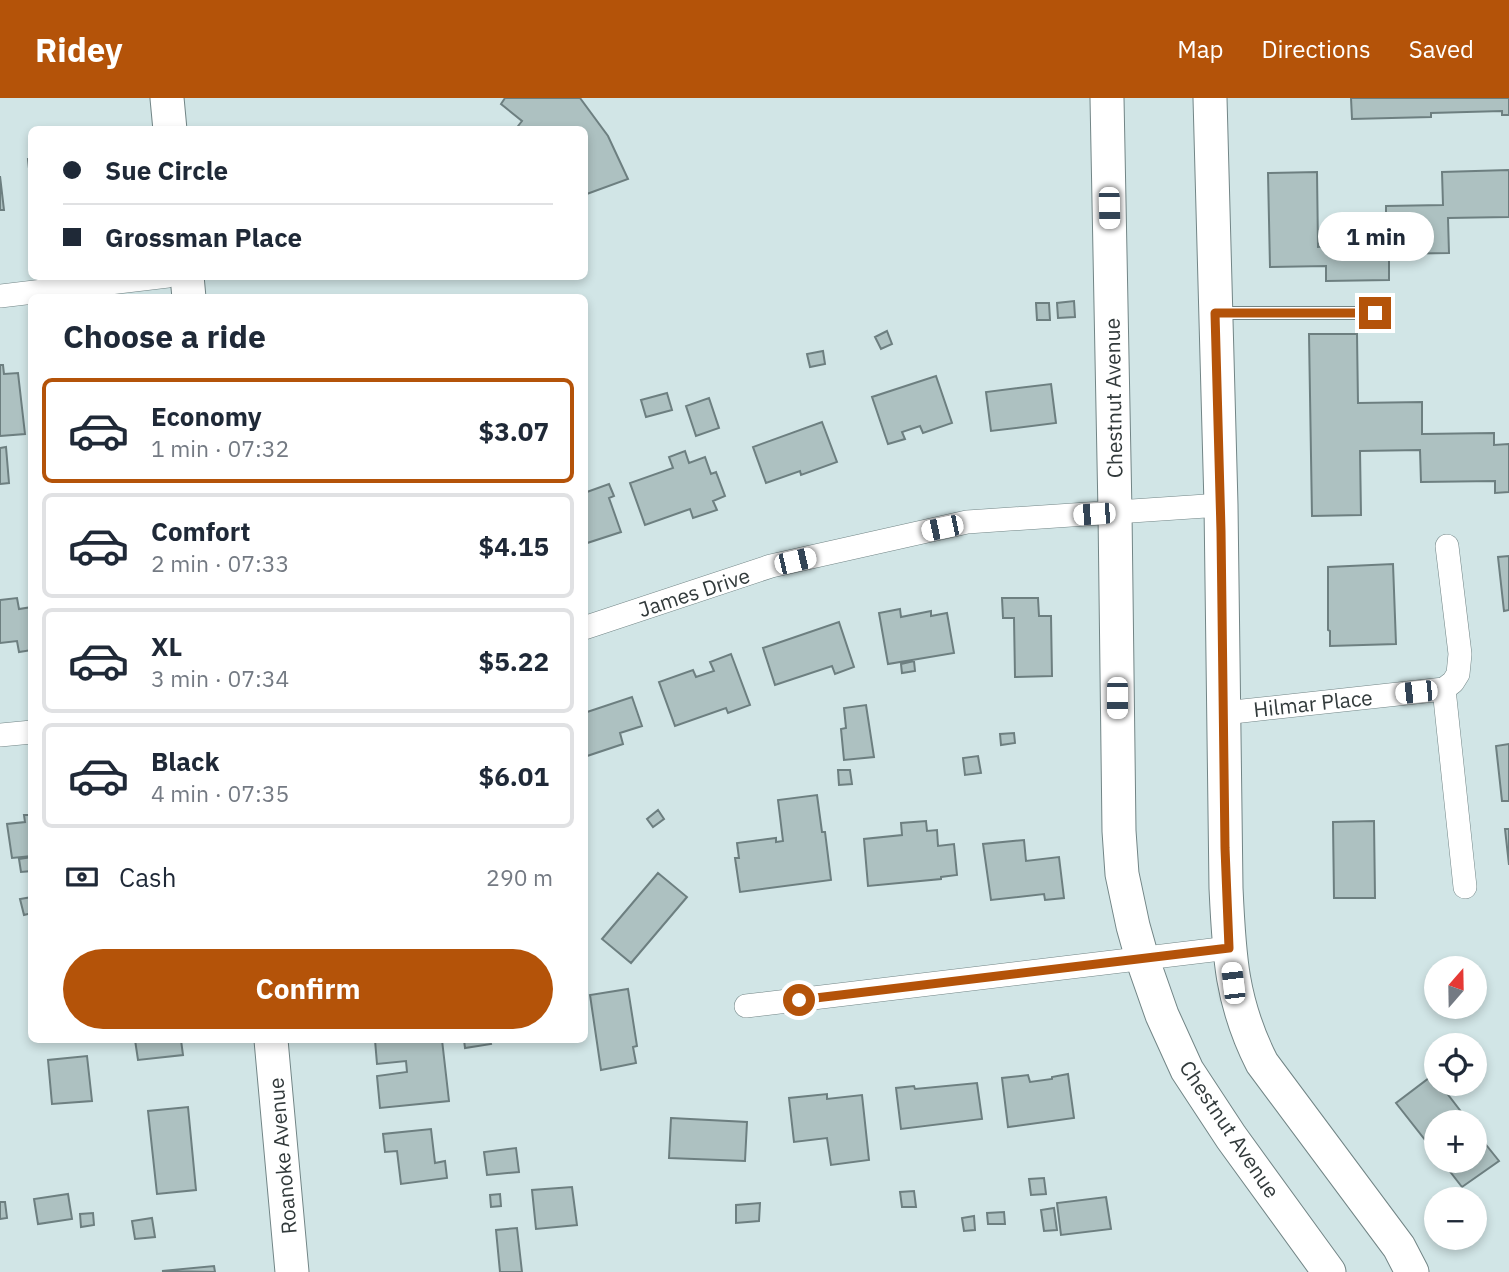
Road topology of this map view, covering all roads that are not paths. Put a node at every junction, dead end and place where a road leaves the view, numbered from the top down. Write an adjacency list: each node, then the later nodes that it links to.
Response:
1 (167, 98): 4 (street)
2 (1107, 98): 10 (street, Chestnut Avenue)
3 (1210, 98): 7 (street)
4 (170, 126)
5 (134, 280): 6 (street)
6 (0, 296)
7 (1215, 313): 8 (lane); 9 (street)
8 (1375, 313)
9 (1221, 505): 10 (street, James Drive); 14 (street)
10 (1115, 512): 12 (street, James Drive); 19 (street, Chestnut Avenue)
11 (1447, 546): 13 (street)
12 (588, 627)
13 (1444, 689): 14 (street, Hilmar Place); 17 (street)
14 (1224, 713): 18 (street)
15 (28, 732): 16 (street)
16 (0, 735)
17 (1465, 887)
18 (1229, 948): 19 (street); 26 (street)
19 (1142, 958): 20 (street); 22 (street, Chestnut Avenue)
20 (746, 1006)
21 (271, 1043): 23 (street, Roanoke Avenue)
22 (1231, 1137): 24 (street); 25 (street, Chestnut Avenue)
23 (292, 1272)
24 (1311, 1272)
25 (1329, 1272)
26 (1412, 1272)

